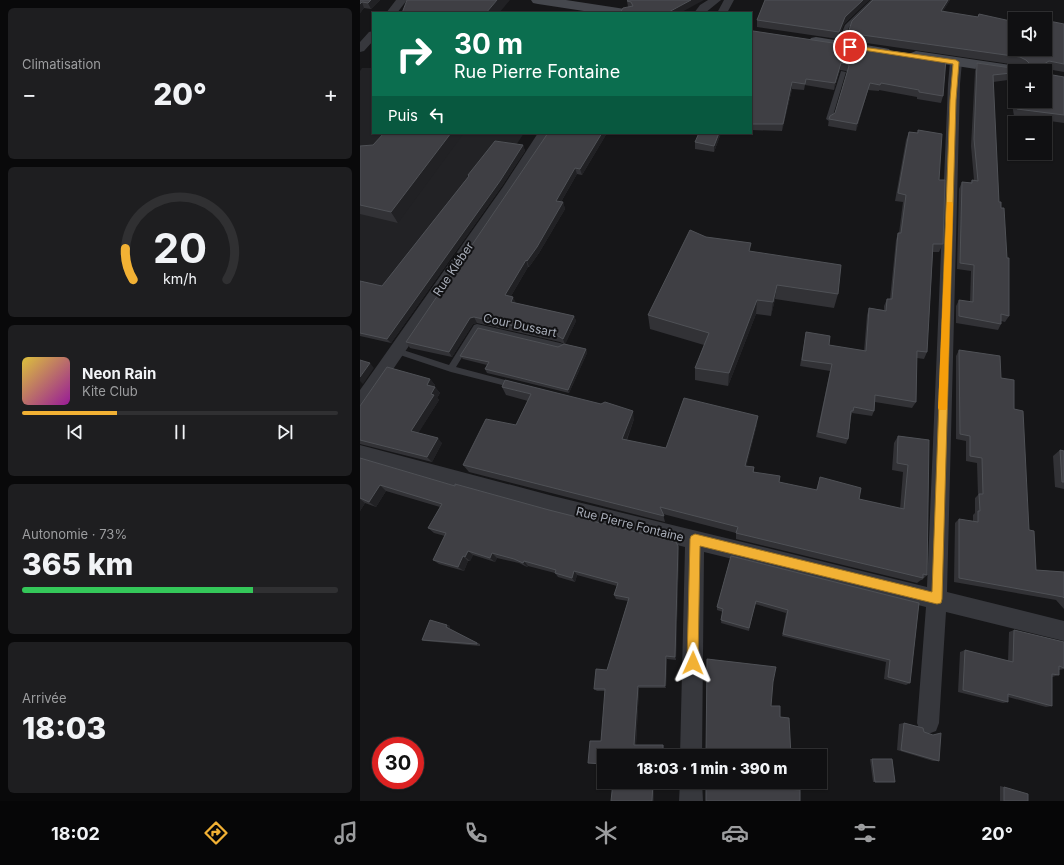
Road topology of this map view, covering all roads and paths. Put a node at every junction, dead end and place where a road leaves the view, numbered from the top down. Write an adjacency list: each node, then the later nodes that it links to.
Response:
1 (402, 0): 6 (street)
2 (538, 0): 7 (main road)
3 (716, 0): 8 (street)
4 (729, 0): 9 (street)
5 (874, 0): 13 (lane)
6 (392, 12)
7 (614, 12)
8 (700, 12)
9 (723, 12)
10 (372, 35): 12 (street)
11 (803, 40): 13 (main road)
12 (360, 49)
13 (846, 51): 14 (main road)
14 (956, 62): 15 (main road); 26 (street)
15 (1008, 70)
16 (843, 72): 17 (lane)
17 (829, 119)
18 (543, 134): 20 (street, Rue Kléber)
19 (560, 346): 21 (lane, Cour Dussart)
20 (398, 351): 21 (lane); 23 (street, Rue Kléber)
21 (451, 369): 22 (lane)
22 (521, 387)
23 (360, 404)
24 (360, 453): 25 (street, Rue Pierre Fontaine)
25 (695, 539): 26 (street, Rue Pierre Fontaine); 29 (street)
26 (937, 599): 27 (street, Rue Pierre Fontaine); 28 (street)
27 (1064, 631)
28 (928, 723)
29 (691, 749)
30 (691, 789): 31 (street)
31 (691, 801)

